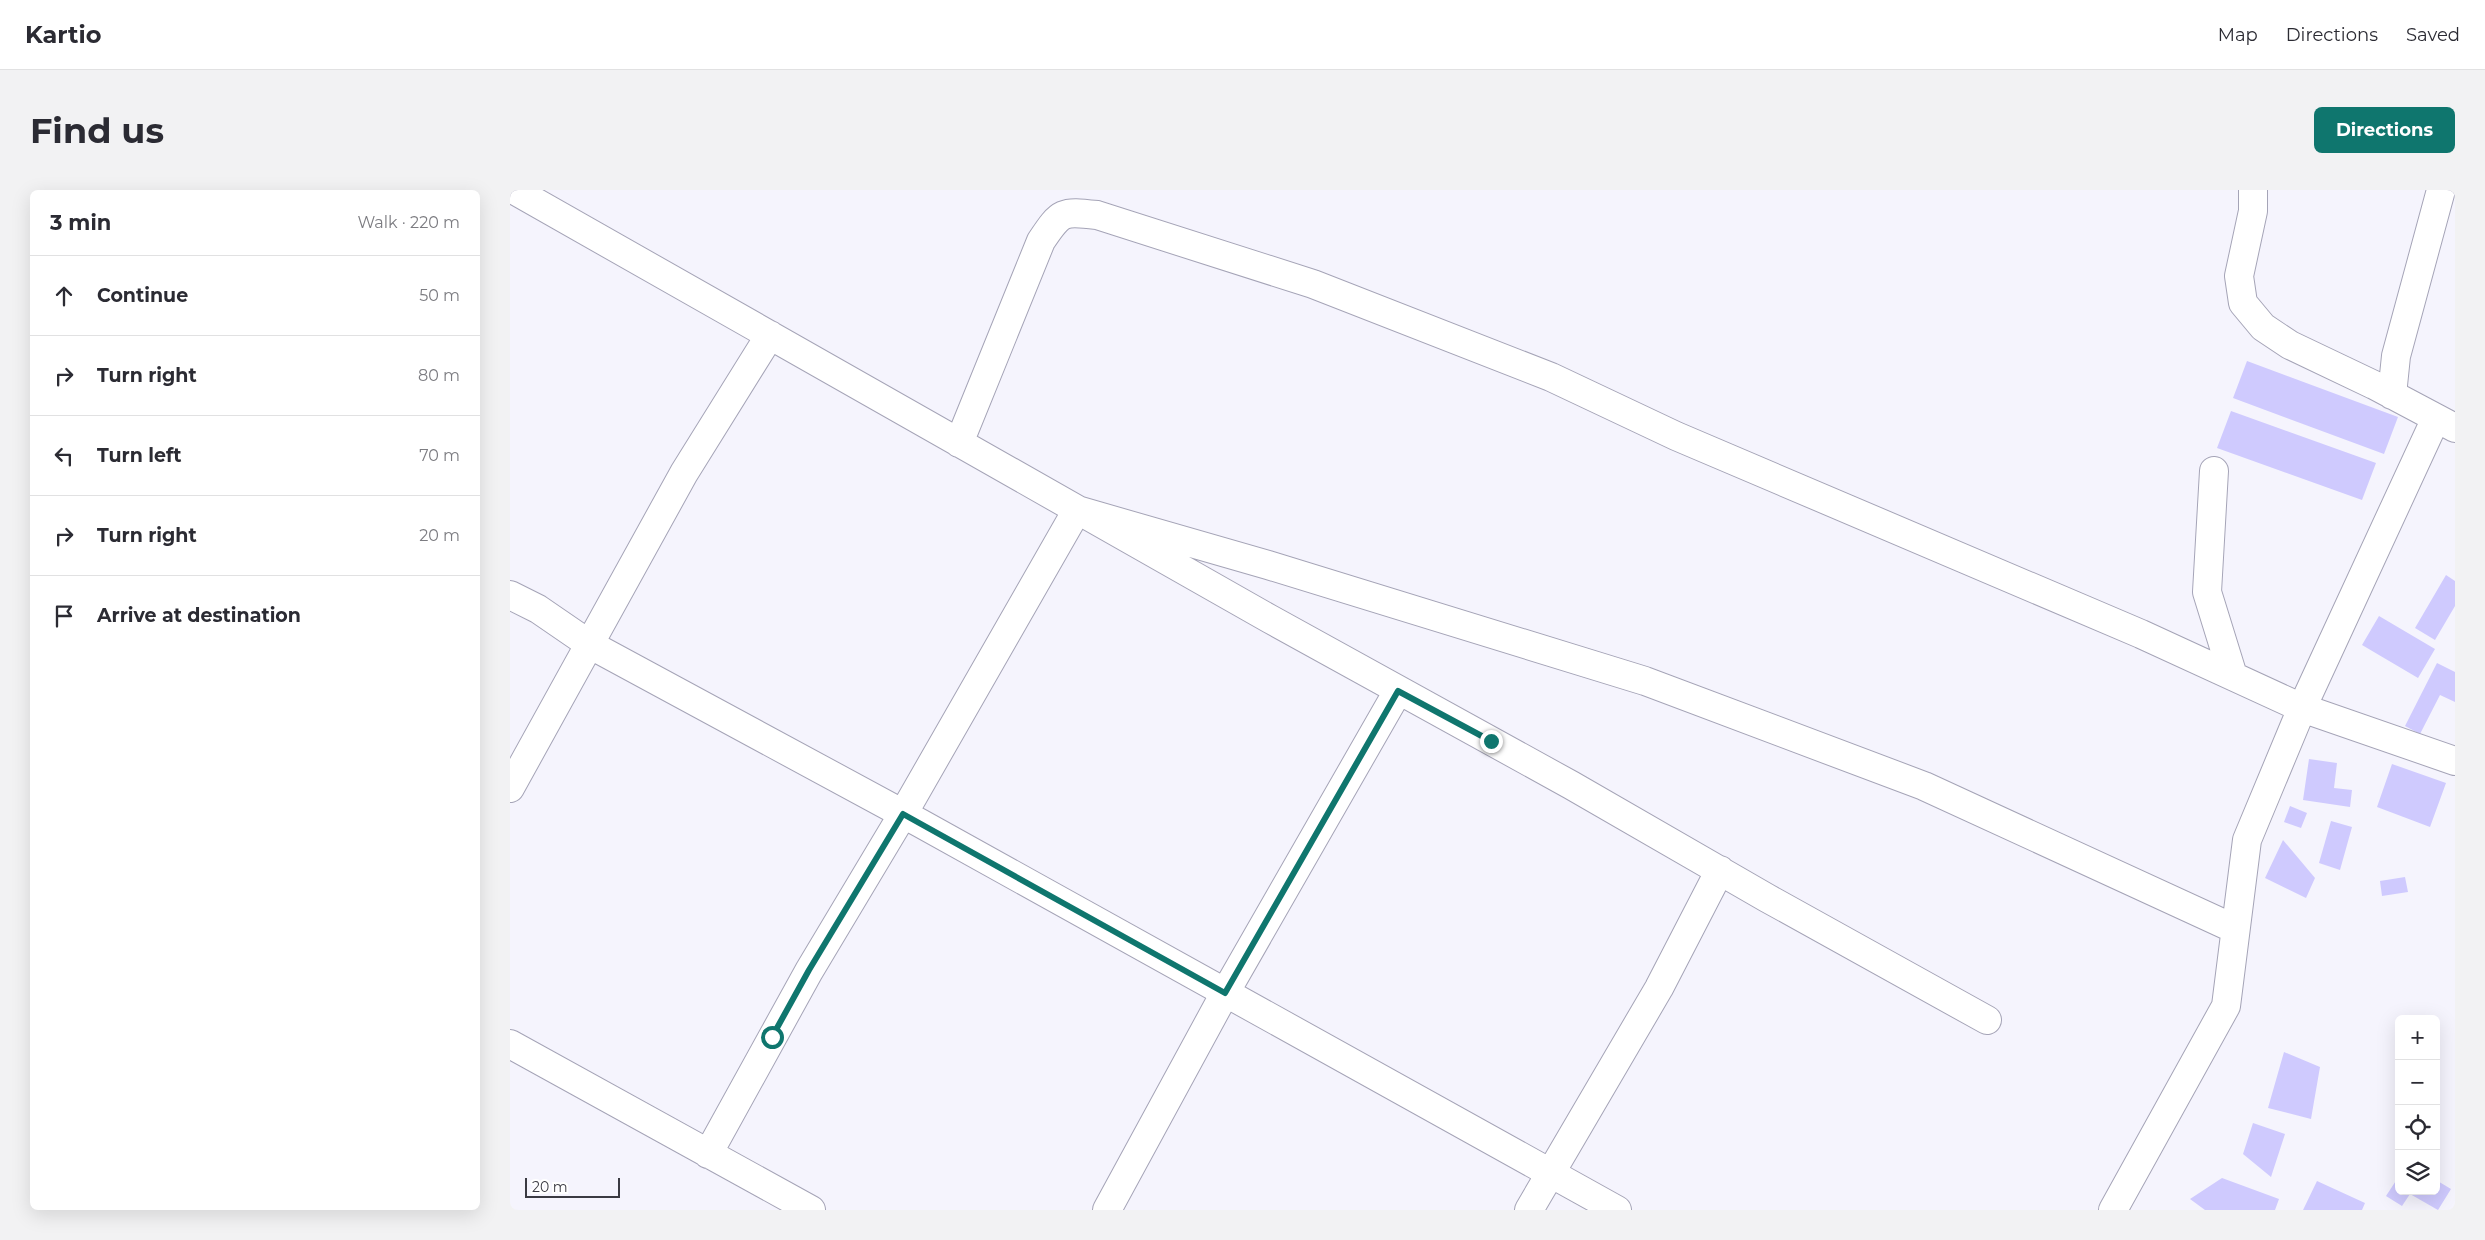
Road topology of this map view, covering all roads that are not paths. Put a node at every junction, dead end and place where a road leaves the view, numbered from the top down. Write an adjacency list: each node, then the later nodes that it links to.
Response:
1 (514, 190): 4 (street)
2 (2253, 190): 5 (street)
3 (2441, 190): 5 (street)
4 (770, 335): 7 (street); 11 (street)
5 (2392, 394): 6 (street)
6 (2446, 423): 14 (street)
7 (959, 443): 9 (street); 12 (street)
8 (2214, 471): 12 (street)
9 (1077, 510): 13 (street); 17 (street); 19 (street)
10 (510, 595): 11 (street)
11 (590, 644): 16 (street); 17 (street)
12 (2233, 676): 14 (street)
13 (1398, 691): 18 (street); 20 (street)
14 (2302, 708): 15 (street); 19 (street)
15 (2455, 761)
16 (510, 788)
17 (903, 814): 20 (street); 23 (street)
18 (1720, 870): 21 (street); 24 (street)
19 (2235, 929): 29 (street)
20 (1225, 993): 24 (street); 26 (street)
21 (1987, 1020)
22 (510, 1044): 23 (street)
23 (708, 1154): 25 (street)
24 (1550, 1171): 27 (street); 28 (street)
25 (811, 1210)
26 (1107, 1210)
27 (1529, 1210)
28 (1617, 1210)
29 (2113, 1210)

